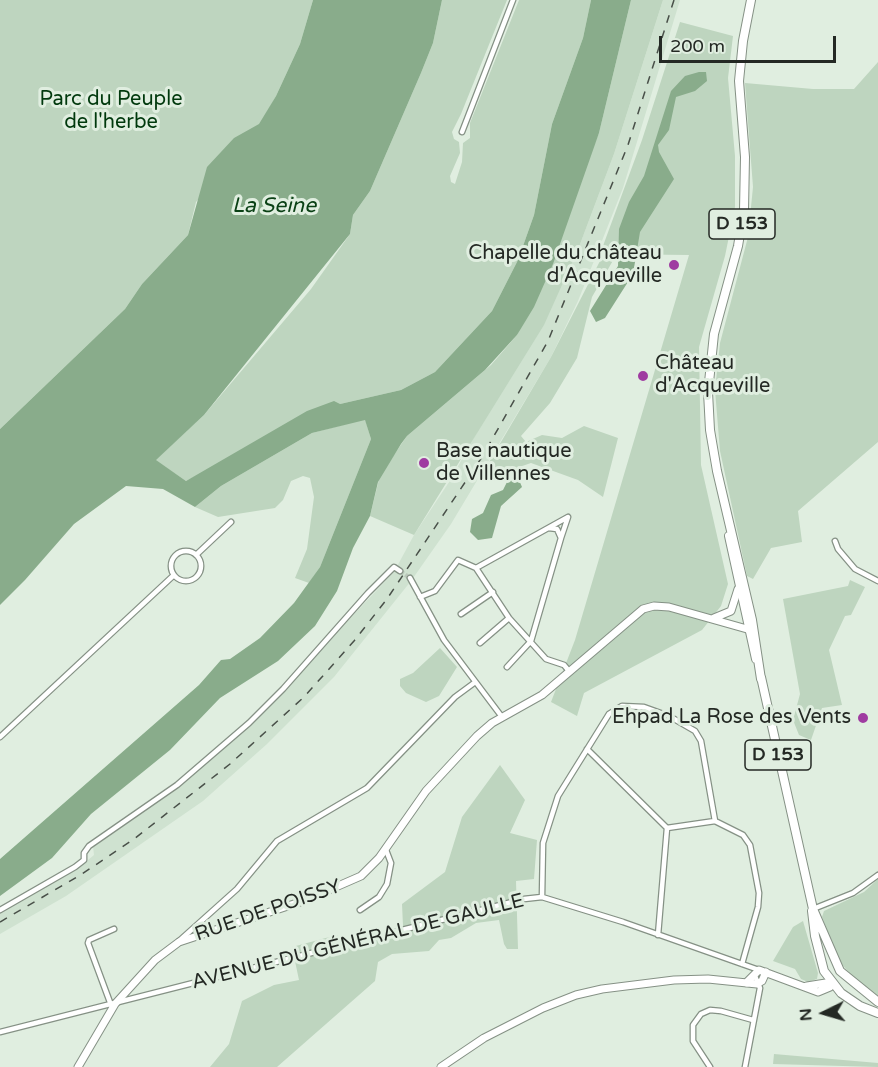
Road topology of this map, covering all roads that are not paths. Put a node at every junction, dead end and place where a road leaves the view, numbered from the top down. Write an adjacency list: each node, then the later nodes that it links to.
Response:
1 (513, 0): 3 (street)
2 (751, 0): 5 (main road, D 153)
3 (462, 132)
4 (231, 522): 9 (street)
5 (727, 522): 15 (main road, D 153); 19 (main road, D 153)
6 (549, 528): 7 (street); 7 (street); 10 (street)
7 (561, 538): 25 (street)
8 (835, 541): 14 (street)
9 (196, 555): 12 (street); 12 (street)
10 (476, 568): 16 (street); 17 (street)
11 (400, 571): 40 (street)
12 (174, 575): 32 (street)
13 (410, 578): 17 (street)
14 (878, 580)
15 (738, 589): 18 (street); 19 (main road, D 153)
16 (493, 592): 20 (street); 21 (street)
17 (420, 597): 30 (street)
18 (731, 611): 19 (street); 22 (street)
19 (747, 613): 23 (street); 24 (main road, D 153); 29 (main road, D 153)
20 (461, 614)
21 (509, 618): 25 (street); 26 (street)
22 (714, 618): 23 (street, RUE DE POISSY); 28 (street, RUE DE POISSY)
23 (728, 622): 24 (street, RUE DE POISSY)
24 (747, 629): 29 (main road, D 153)
25 (531, 641): 27 (street); 28 (street)
26 (480, 643)
27 (507, 667)
28 (569, 671): 31 (street, RUE DE POISSY)
29 (761, 679): 39 (main road, D 153)
30 (474, 683): 31 (street); 44 (street)
31 (502, 717): 36 (street, RUE DE POISSY)
32 (0, 737)
33 (587, 749): 34 (street); 35 (street); 38 (street)
34 (715, 821): 35 (street); 45 (street)
35 (667, 828): 43 (street)
36 (386, 850): 41 (street); 44 (street, RUE DE POISSY)
37 (878, 875): 39 (street)
38 (542, 897): 43 (street, AVENUE DU GÉNÉRAL DE GAULLE); 50 (street, AVENUE DU GÉNÉRAL DE GAULLE)
39 (813, 909): 46 (main road, D 153); 48 (main road, D 153)
40 (0, 910)
41 (360, 910)
42 (114, 929): 50 (street)
43 (658, 936): 45 (street, AVENUE DU GÉNÉRAL DE GAULLE)
44 (179, 942): 50 (street, RUE DE POISSY)
45 (742, 964): 47 (street, AVENUE DU GÉNÉRAL DE GAULLE)
46 (840, 970): 48 (main road); 49 (main road, D 153)
47 (758, 974): 48 (street, AVENUE DU GÉNÉRAL DE GAULLE); 52 (street); 55 (street)
48 (832, 982): 49 (main road, D 153); 51 (main road, D 153)
49 (875, 1000)
50 (113, 1005): 53 (street, AVENUE DU GÉNÉRAL DE GAULLE); 54 (street, RUE DE POISSY)
51 (878, 1013)
52 (753, 1020): 56 (street); 57 (street)
53 (0, 1032)
54 (78, 1067)
55 (441, 1067)
56 (710, 1067)
57 (746, 1067)

